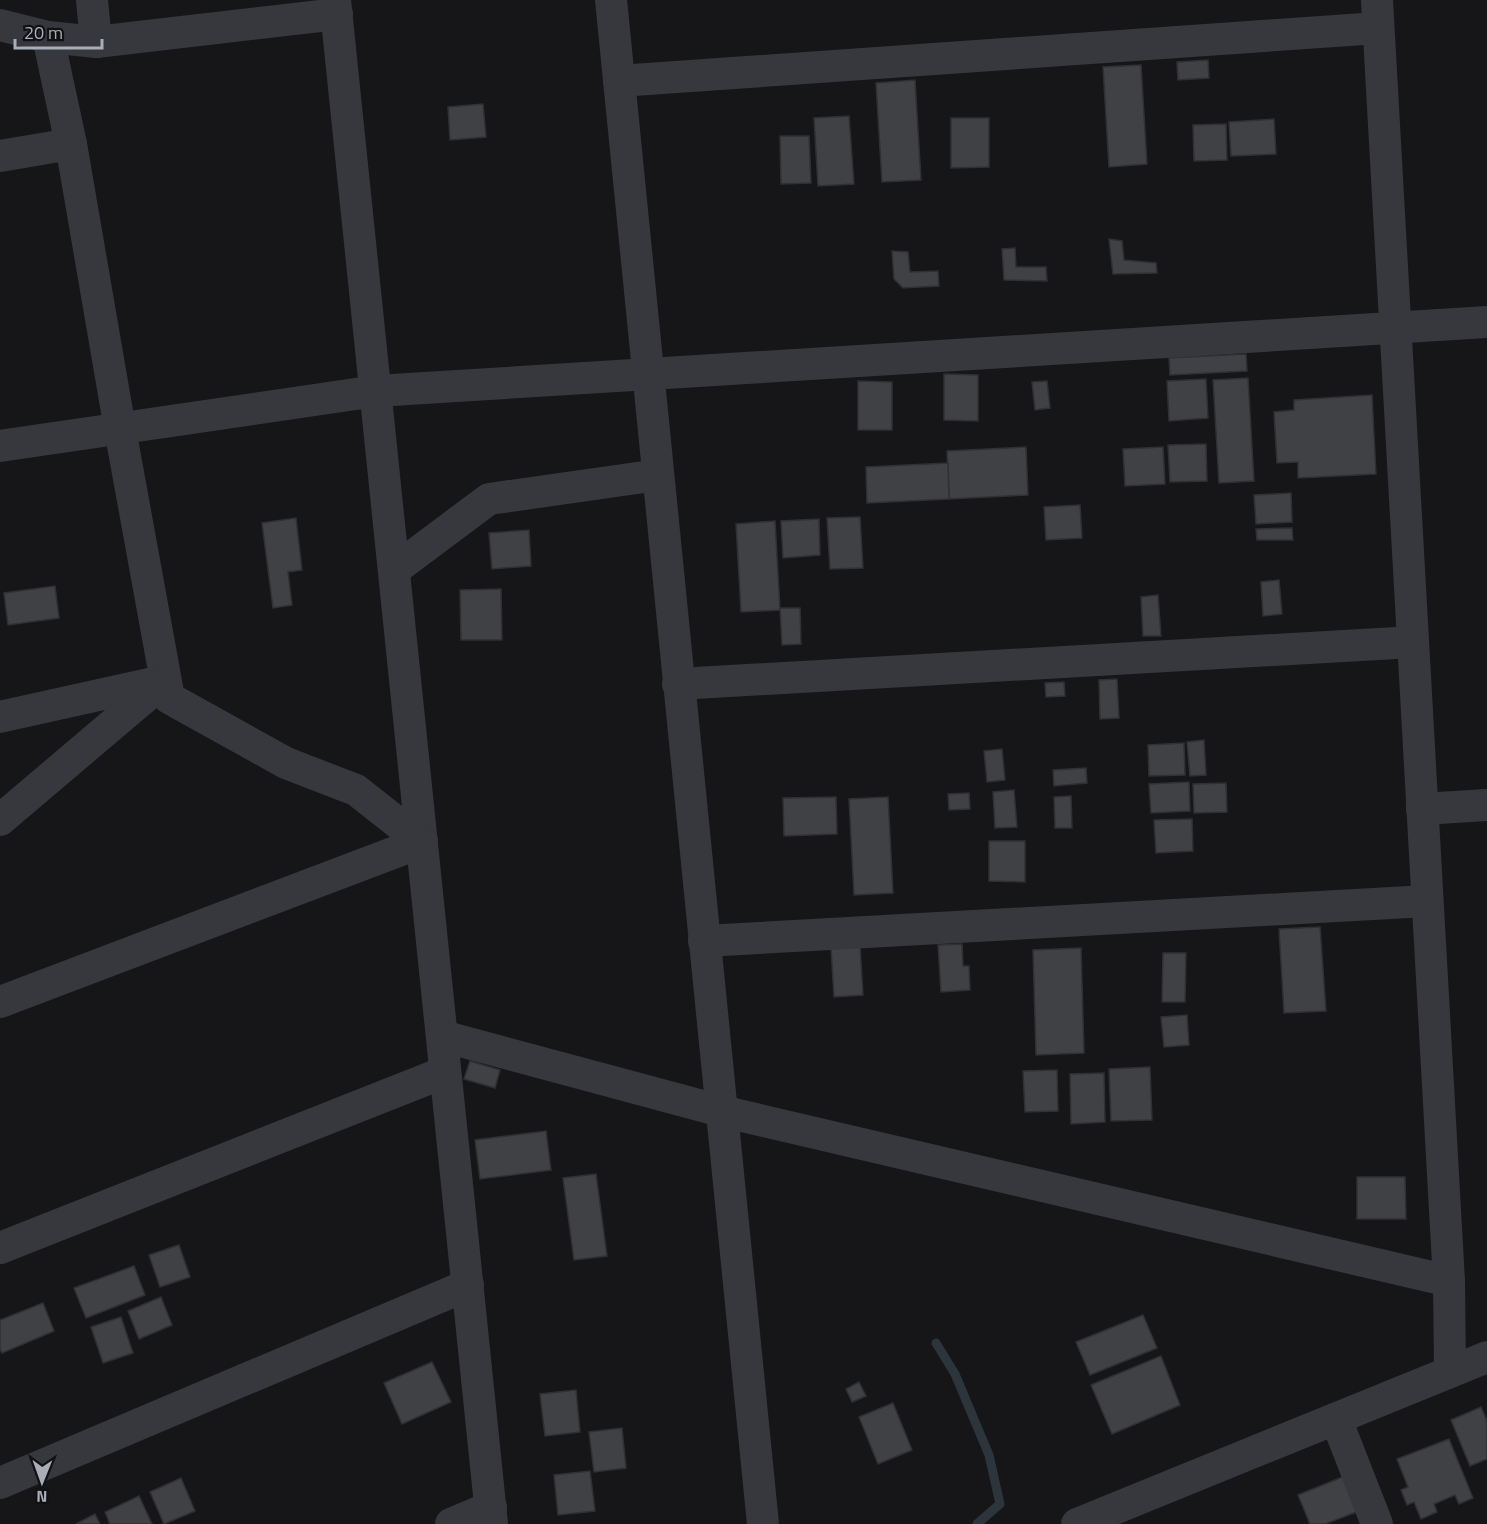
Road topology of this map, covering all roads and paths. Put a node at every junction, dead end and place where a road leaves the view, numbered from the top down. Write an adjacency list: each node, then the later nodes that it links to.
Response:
1 (92, 0): 7 (street)
2 (611, 0): 8 (street)
3 (336, 7): 7 (street); 14 (street)
4 (1377, 14): 8 (street); 12 (street)
5 (0, 25): 6 (street)
6 (48, 37): 7 (street); 9 (street)
7 (96, 42)
8 (619, 81): 13 (street)
9 (71, 144): 10 (street); 15 (street)
10 (0, 156)
11 (1487, 322): 12 (street)
12 (1395, 327): 13 (street); 19 (street)
13 (648, 374): 14 (street); 17 (street)
14 (375, 391): 15 (street); 18 (street)
15 (120, 429): 16 (street); 20 (street)
16 (0, 446)
17 (658, 475): 18 (street); 21 (street)
18 (394, 570): 26 (street)
19 (1413, 642): 21 (street); 24 (street)
20 (165, 680): 22 (street); 25 (street); 26 (street)
21 (678, 684): 28 (street)
22 (0, 717)
23 (1487, 805): 24 (street)
24 (1422, 809): 27 (street)
25 (0, 820)
26 (422, 842): 29 (street); 30 (street)
27 (1427, 901): 28 (street); 34 (street)
28 (704, 941): 32 (street)
29 (0, 1002)
30 (442, 1036): 31 (street); 32 (street)
31 (446, 1072): 33 (street); 35 (street)
32 (721, 1111): 34 (street); 43 (street)
33 (0, 1248)
34 (1449, 1281): 37 (street)
35 (468, 1285): 39 (street); 40 (street)
36 (1487, 1357): 37 (street)
37 (1450, 1372): 38 (street)
38 (1336, 1419): 41 (street); 44 (street)
39 (0, 1483)
40 (491, 1516): 42 (street)
41 (1081, 1523)
42 (451, 1524)
43 (763, 1524)
44 (1377, 1524)

